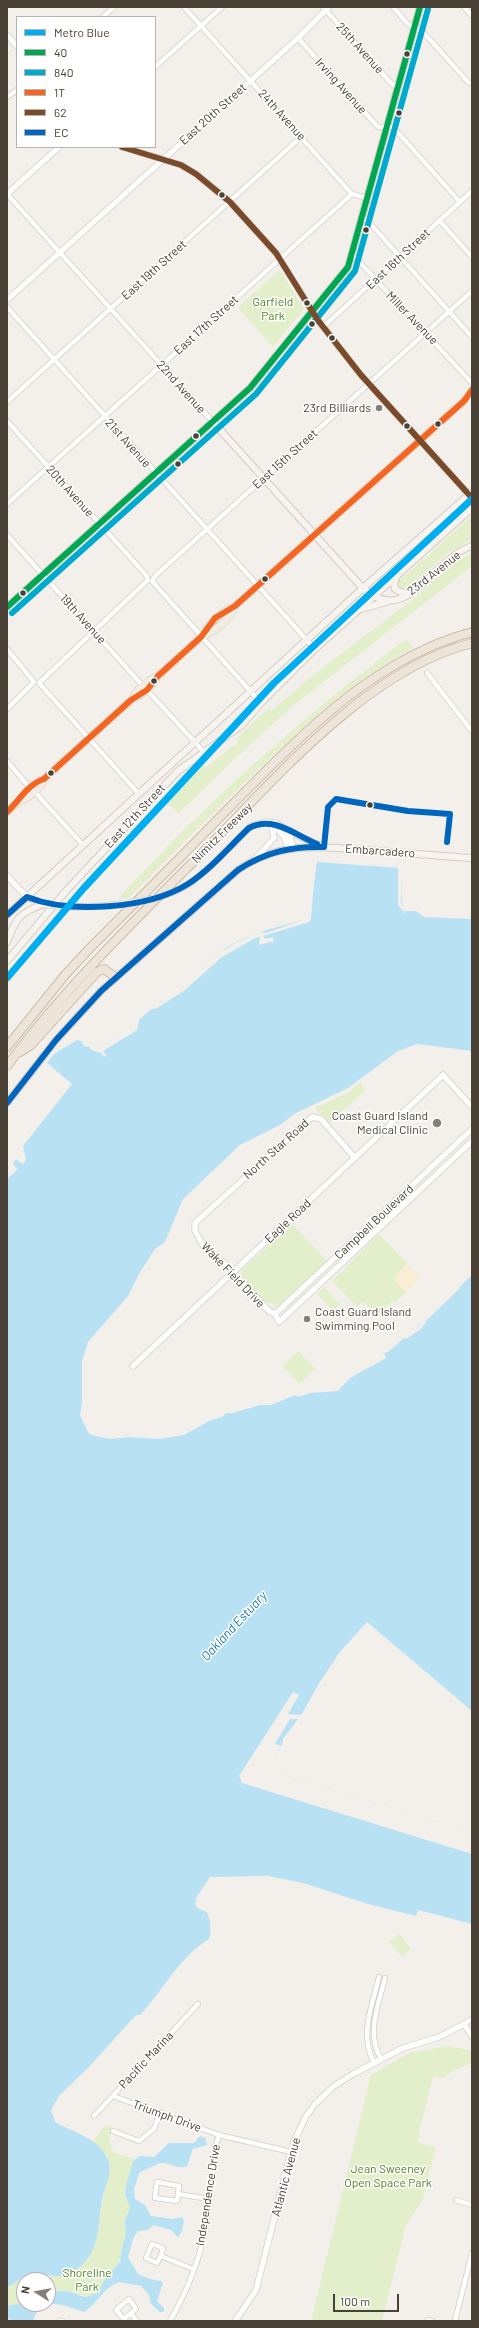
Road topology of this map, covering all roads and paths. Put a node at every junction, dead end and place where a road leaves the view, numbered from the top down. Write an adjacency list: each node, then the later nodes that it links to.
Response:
1 (114, 7): 8 (street)
2 (184, 7): 10 (street, 24th Avenue)
3 (222, 7): 10 (street)
4 (393, 7): 11 (street)
5 (420, 7): 11 (main road)
6 (464, 7): 9 (street)
7 (326, 8): 13 (street, East 20th Street); 18 (street, 25th Avenue)
8 (104, 16)
9 (472, 16)
10 (201, 26): 15 (street); 16 (street, 24th Avenue)
11 (415, 26): 17 (street); 18 (main road)
12 (7, 35): 14 (street)
13 (298, 38): 16 (street, East 20th Street); 21 (street, Irving Avenue)
14 (16, 45)
15 (156, 66)
16 (250, 81): 22 (street, 24th Avenue); 25 (street, East 20th Street)
17 (469, 83)
18 (398, 87): 21 (main road)
19 (16, 91): 20 (street)
20 (7, 97)
21 (387, 127): 29 (main road); 31 (street)
22 (301, 138): 28 (street, 24th Avenue); 30 (street, East 19th Street)
23 (58, 148): 27 (street)
24 (125, 148): 25 (street)
25 (163, 159): 30 (street); 34 (street, East 20th Street)
26 (472, 191): 31 (street, East 16th Street)
27 (7, 194): 34 (street, 22nd Avenue)
28 (352, 194): 29 (street); 38 (street, East 17th Street)
29 (368, 198): 32 (main road)
30 (230, 202): 38 (street); 43 (street, East 19th Street)
31 (460, 202): 33 (street, East 16th Street)
32 (362, 218): 35 (main road); 36 (street)
33 (439, 220): 36 (street, East 16th Street); 37 (street)
34 (60, 253): 41 (street, East 20th Street); 43 (street, 22nd Avenue)
35 (352, 254): 39 (street, Miller Avenue); 44 (main road)
36 (399, 256): 39 (street, East 16th Street); 45 (street)
37 (472, 256)
38 (280, 258): 44 (street); 50 (street, East 17th Street)
39 (374, 279): 46 (street, East 16th Street); 47 (street, Miller Avenue)
40 (472, 291): 45 (street, East 15th Street)
41 (7, 300)
42 (7, 307): 49 (street, 21st Avenue)
43 (110, 310): 49 (street, East 19th Street); 50 (street, 22nd Avenue)
44 (312, 312): 46 (street); 58 (main road)
45 (449, 312): 47 (street, East 15th Street); 48 (street)
46 (323, 327): 52 (street)
47 (426, 333): 51 (street, Miller Avenue); 52 (street, East 15th Street)
48 (472, 337)
49 (54, 360): 55 (street, East 19th Street); 56 (street, 21st Avenue)
50 (161, 366): 56 (street, East 17th Street); 58 (street, 22nd Avenue)
51 (472, 383)
52 (369, 384): 59 (street); 62 (street, East 15th Street)
53 (472, 390): 54 (main road)
54 (469, 397): 59 (main road)
55 (7, 402)
56 (105, 417): 60 (street, East 17th Street); 61 (street, 21st Avenue)
57 (7, 421): 60 (street, 20th Avenue)
58 (213, 422): 61 (main road); 62 (main road, 22nd Avenue)
59 (419, 441): 63 (street); 69 (main road)
60 (49, 468): 64 (street, East 17th Street); 66 (street, 20th Avenue)
61 (156, 473): 66 (main road); 67 (street, 21st Avenue)
62 (263, 479): 67 (street, East 15th Street); 69 (main road, 22nd Avenue)
63 (471, 495): 75 (main road, East 12th Street)
64 (7, 504)
65 (472, 508): 72 (main road, East 12th Street)
66 (99, 524): 71 (main road); 73 (street, 20th Avenue)
67 (207, 530): 73 (street, East 15th Street); 74 (street, 21st Avenue)
68 (7, 535): 71 (street, 19th Avenue)
69 (314, 535): 74 (main road); 75 (main road, 22nd Avenue)
70 (472, 546): 76 (main road, 23rd Avenue)
71 (42, 575): 79 (main road); 81 (street, 19th Avenue)
72 (397, 575): 76 (main road); 77 (main road, East 12th Street)
73 (150, 581): 81 (street, East 15th Street); 83 (street, 20th Avenue)
74 (258, 586): 83 (main road); 84 (street, 21st Avenue)
75 (363, 588): 77 (main road, 22nd Avenue); 84 (main road, East 12th Street)
76 (411, 593): 78 (main road, 23rd Avenue)
77 (373, 597): 78 (main road); 80 (main road, East 12th Street)
78 (388, 601): 80 (main road, 23rd Avenue)
79 (7, 607)
80 (358, 610): 87 (main road, East 12th Street)
81 (94, 631): 89 (street, East 15th Street); 90 (street, 19th Avenue)
82 (472, 632): 116 (highway, Nimitz Freeway)
83 (201, 637): 90 (main road); 91 (street, 20th Avenue)
84 (307, 640): 87 (street, 21st Avenue); 91 (main road, East 12th Street)
85 (472, 643): 117 (highway, Nimitz Freeway)
86 (7, 649): 89 (street)
87 (315, 649): 92 (main road, East 12th Street)
88 (427, 673): 94 (street)
89 (37, 682): 93 (street, East 15th Street); 95 (street)
90 (145, 688): 95 (main road); 96 (street, 19th Avenue)
91 (251, 691): 92 (street, 20th Avenue); 96 (main road, East 12th Street)
92 (261, 702): 97 (main road, East 12th Street)
93 (7, 709)
94 (472, 731)
95 (88, 739): 99 (main road); 100 (street)
96 (195, 743): 97 (street, 19th Avenue); 100 (main road, East 12th Street)
97 (203, 751): 114 (main road, East 12th Street)
98 (7, 761): 99 (street)
99 (32, 790): 101 (main road); 104 (street)
100 (139, 794): 104 (main road, East 12th Street)
101 (7, 812)
102 (271, 823): 103 (street); 106 (street); 107 (street); 111 (street, bridge)
103 (287, 829): 105 (street); 106 (street)
104 (82, 845): 110 (main road, East 12th Street)
105 (324, 847): 106 (main road, Embarcadero); 108 (main road, Embarcadero)
106 (291, 848): 107 (main road, Embarcadero)
107 (256, 858): 115 (main road, Embarcadero)
108 (472, 858)
109 (7, 876): 110 (street)
110 (27, 897): 111 (street); 112 (main road, East 12th Street)
111 (41, 904): 113 (main road)
112 (7, 915)
113 (7, 942)
114 (7, 961)
115 (115, 977): 117 (highway); 119 (main road, Embarcadero)
116 (7, 1047)
117 (15, 1056): 118 (highway, Nimitz Freeway)
118 (7, 1066)
119 (7, 1103)
120 (472, 1106): 123 (street, Eagle Road)
121 (472, 1129): 126 (street, Campbell Boulevard)
122 (472, 1141): 127 (street, Campbell Boulevard)
123 (355, 1158): 124 (street, North Star Road); 125 (street, Eagle Road)
124 (195, 1223): 125 (street, Wake Field Drive)
125 (233, 1273): 126 (street, Wake Field Drive); 128 (street, Eagle Road)
126 (275, 1314): 127 (street, Wake Field Drive)
127 (279, 1322)
128 (133, 1366)
129 (379, 1977): 136 (street)
130 (385, 1978): 135 (street)
131 (198, 2004): 137 (street, Pacific Marina)
132 (472, 2019): 133 (street)
133 (464, 2024): 134 (street); 135 (street, Atlantic Avenue)
134 (472, 2036)
135 (381, 2059): 136 (street, Atlantic Avenue)
136 (374, 2063): 142 (street, Atlantic Avenue)
137 (113, 2096): 138 (street, Triumph Drive); 139 (street, Pacific Marina)
138 (160, 2112): 140 (street); 141 (street, Triumph Drive)
139 (94, 2116)
140 (113, 2132)
141 (218, 2135): 142 (street, Triumph Drive); 144 (street, Independence Drive)
142 (291, 2152): 153 (street, Atlantic Avenue)
143 (178, 2194): 143 (street); 144 (street)
144 (209, 2198): 149 (street, Independence Drive)
145 (456, 2200): 146 (street)
146 (472, 2205)
147 (472, 2253): 154 (street)
148 (161, 2256): 149 (street)
149 (193, 2269): 152 (street, Independence Drive)
150 (131, 2314): 151 (street)
151 (137, 2321)
152 (170, 2321)
153 (235, 2321)
154 (455, 2321)

